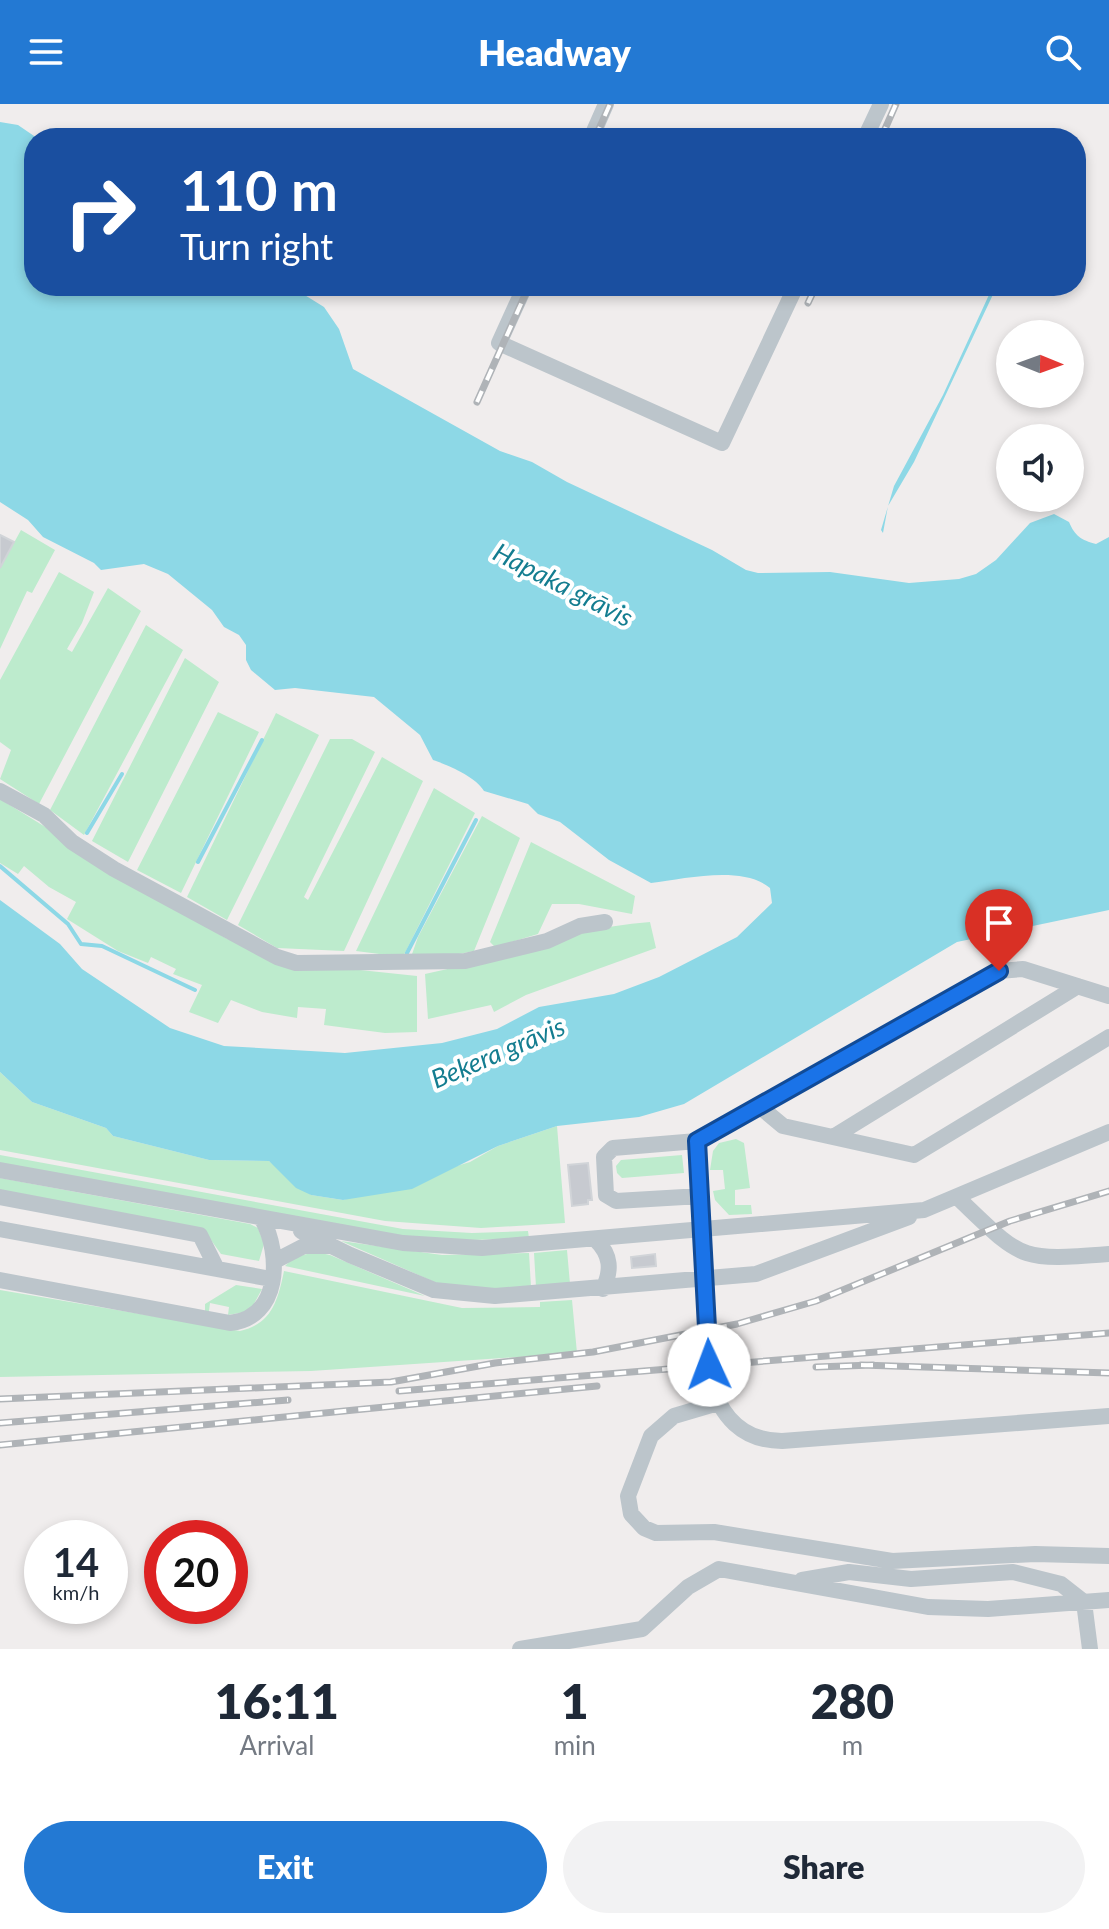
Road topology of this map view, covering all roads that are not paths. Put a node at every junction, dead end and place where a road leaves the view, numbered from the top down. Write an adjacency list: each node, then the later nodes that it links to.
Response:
1 (606, 104): 3 (street)
2 (881, 104): 4 (street)
3 (595, 128)
4 (870, 128)
5 (520, 296): 6 (street)
6 (791, 296)
7 (0, 791): 8 (street)
8 (605, 922)
9 (1078, 986): 10 (street); 12 (street); 14 (street)
10 (1109, 996)
11 (1109, 1037): 14 (street)
12 (759, 1106): 14 (street); 15 (street)
13 (1109, 1132): 19 (street)
14 (833, 1137)
15 (697, 1141): 17 (street); 17 (street)
16 (0, 1170): 21 (street)
17 (701, 1196): 23 (street)
18 (0, 1197): 28 (street)
19 (957, 1197): 20 (street); 26 (street)
20 (924, 1210): 23 (street); 30 (street)
21 (270, 1220): 24 (street); 25 (street); 27 (street)
22 (0, 1229): 28 (street)
23 (703, 1231): 24 (street); 30 (street)
24 (596, 1240): 32 (street)
25 (329, 1246): 27 (street); 32 (street)
26 (1109, 1254)
27 (275, 1261): 29 (street)
28 (217, 1269): 29 (street)
29 (271, 1279): 31 (street)
30 (705, 1279): 32 (street); 33 (street)
31 (0, 1280)
32 (603, 1289)
33 (718, 1403): 34 (street); 35 (street)
34 (1109, 1416)
35 (1109, 1556)
36 (788, 1582): 38 (street); 38 (street); 39 (street)
37 (1109, 1600): 38 (street)
38 (1084, 1602): 40 (street)
39 (520, 1649)
40 (1090, 1649)

